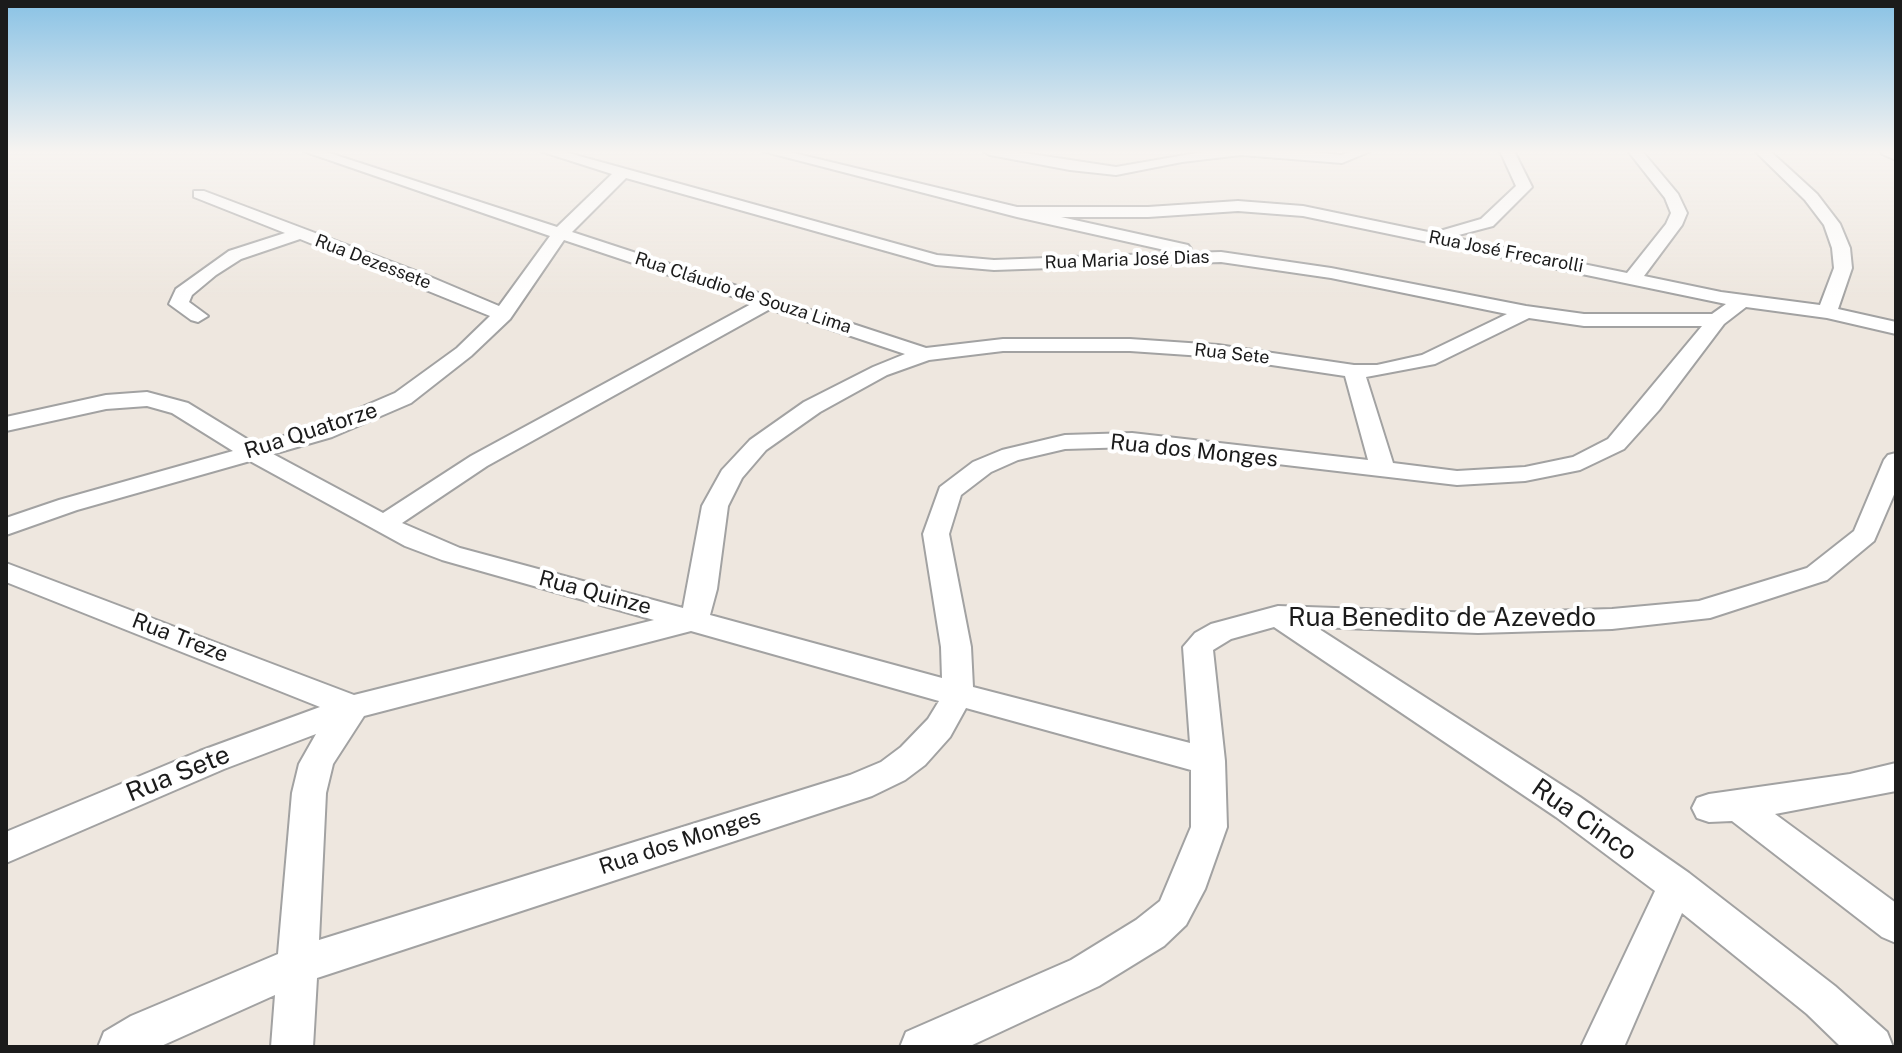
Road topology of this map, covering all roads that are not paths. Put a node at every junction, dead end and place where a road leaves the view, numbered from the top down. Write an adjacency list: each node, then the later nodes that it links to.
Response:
1 (214, 200): 11 (street, Rua Dezessete)
2 (460, 200): 10 (street, Rua Cláudio de Souza Lima)
3 (594, 200): 10 (street, Rua Quatorze)
4 (723, 200): 13 (street, Rua Maria José Dias)
5 (972, 200): 9 (street)
6 (1510, 200): 12 (street)
7 (1673, 200): 14 (street)
8 (1813, 200): 18 (street)
9 (1017, 212): 12 (street, Rua José Frecarolli); 13 (street)
10 (561, 233): 16 (street, Rua Cláudio de Souza Lima); 19 (street, Rua Quatorze)
11 (298, 234): 19 (street, Rua Dezessete); 20 (street)
12 (1417, 235): 14 (street, Rua José Frecarolli)
13 (1221, 257): 17 (street, Rua Maria José Dias)
14 (1633, 278): 15 (street, Rua José Frecarolli)
15 (1741, 302): 18 (street, Rua José Frecarolli); 21 (street, Rua dos Monges)
16 (767, 303): 23 (street, Rua Cláudio de Souza Lima); 29 (street)
17 (1526, 312): 21 (street, Rua Maria José Dias); 24 (street, Rua Sete)
18 (1827, 312): 22 (street, Rua José Frecarolli)
19 (503, 315): 26 (street, Rua Quatorze)
20 (198, 316)
21 (1717, 320): 28 (street, Rua dos Monges)
22 (1896, 328)
23 (925, 354): 24 (street, Rua Sete); 33 (street)
24 (1354, 371): 28 (street)
25 (6, 424): 26 (street, Rua Quinze)
26 (250, 451): 29 (street, Rua Quinze); 30 (street, Rua Quatorze)
27 (1896, 460): 32 (street, Rua Benedito de Azevedo)
28 (1383, 471): 34 (street, Rua dos Monges)
29 (383, 524): 33 (street, Rua Quinze)
30 (6, 527)
31 (6, 572): 35 (street, Rua Treze)
32 (1278, 616): 36 (street, Rua Benedito de Azevedo); 39 (street, Rua Cinco)
33 (694, 620): 34 (street, Rua Quinze); 35 (street, Rua Sete)
34 (958, 695): 36 (street, Rua Quinze); 41 (street, Rua dos Monges)
35 (353, 707): 38 (street, Rua Sete); 41 (street)
36 (1208, 761): 44 (street, Rua Benedito de Azevedo)
37 (1896, 777): 40 (street)
38 (6, 848)
39 (1676, 885): 45 (street); 46 (street, Rua Cinco)
40 (1896, 925)
41 (296, 966): 42 (street, Rua dos Monges); 43 (street)
42 (119, 1047)
43 (292, 1047)
44 (921, 1047)
45 (1602, 1047)
46 (1872, 1047)

